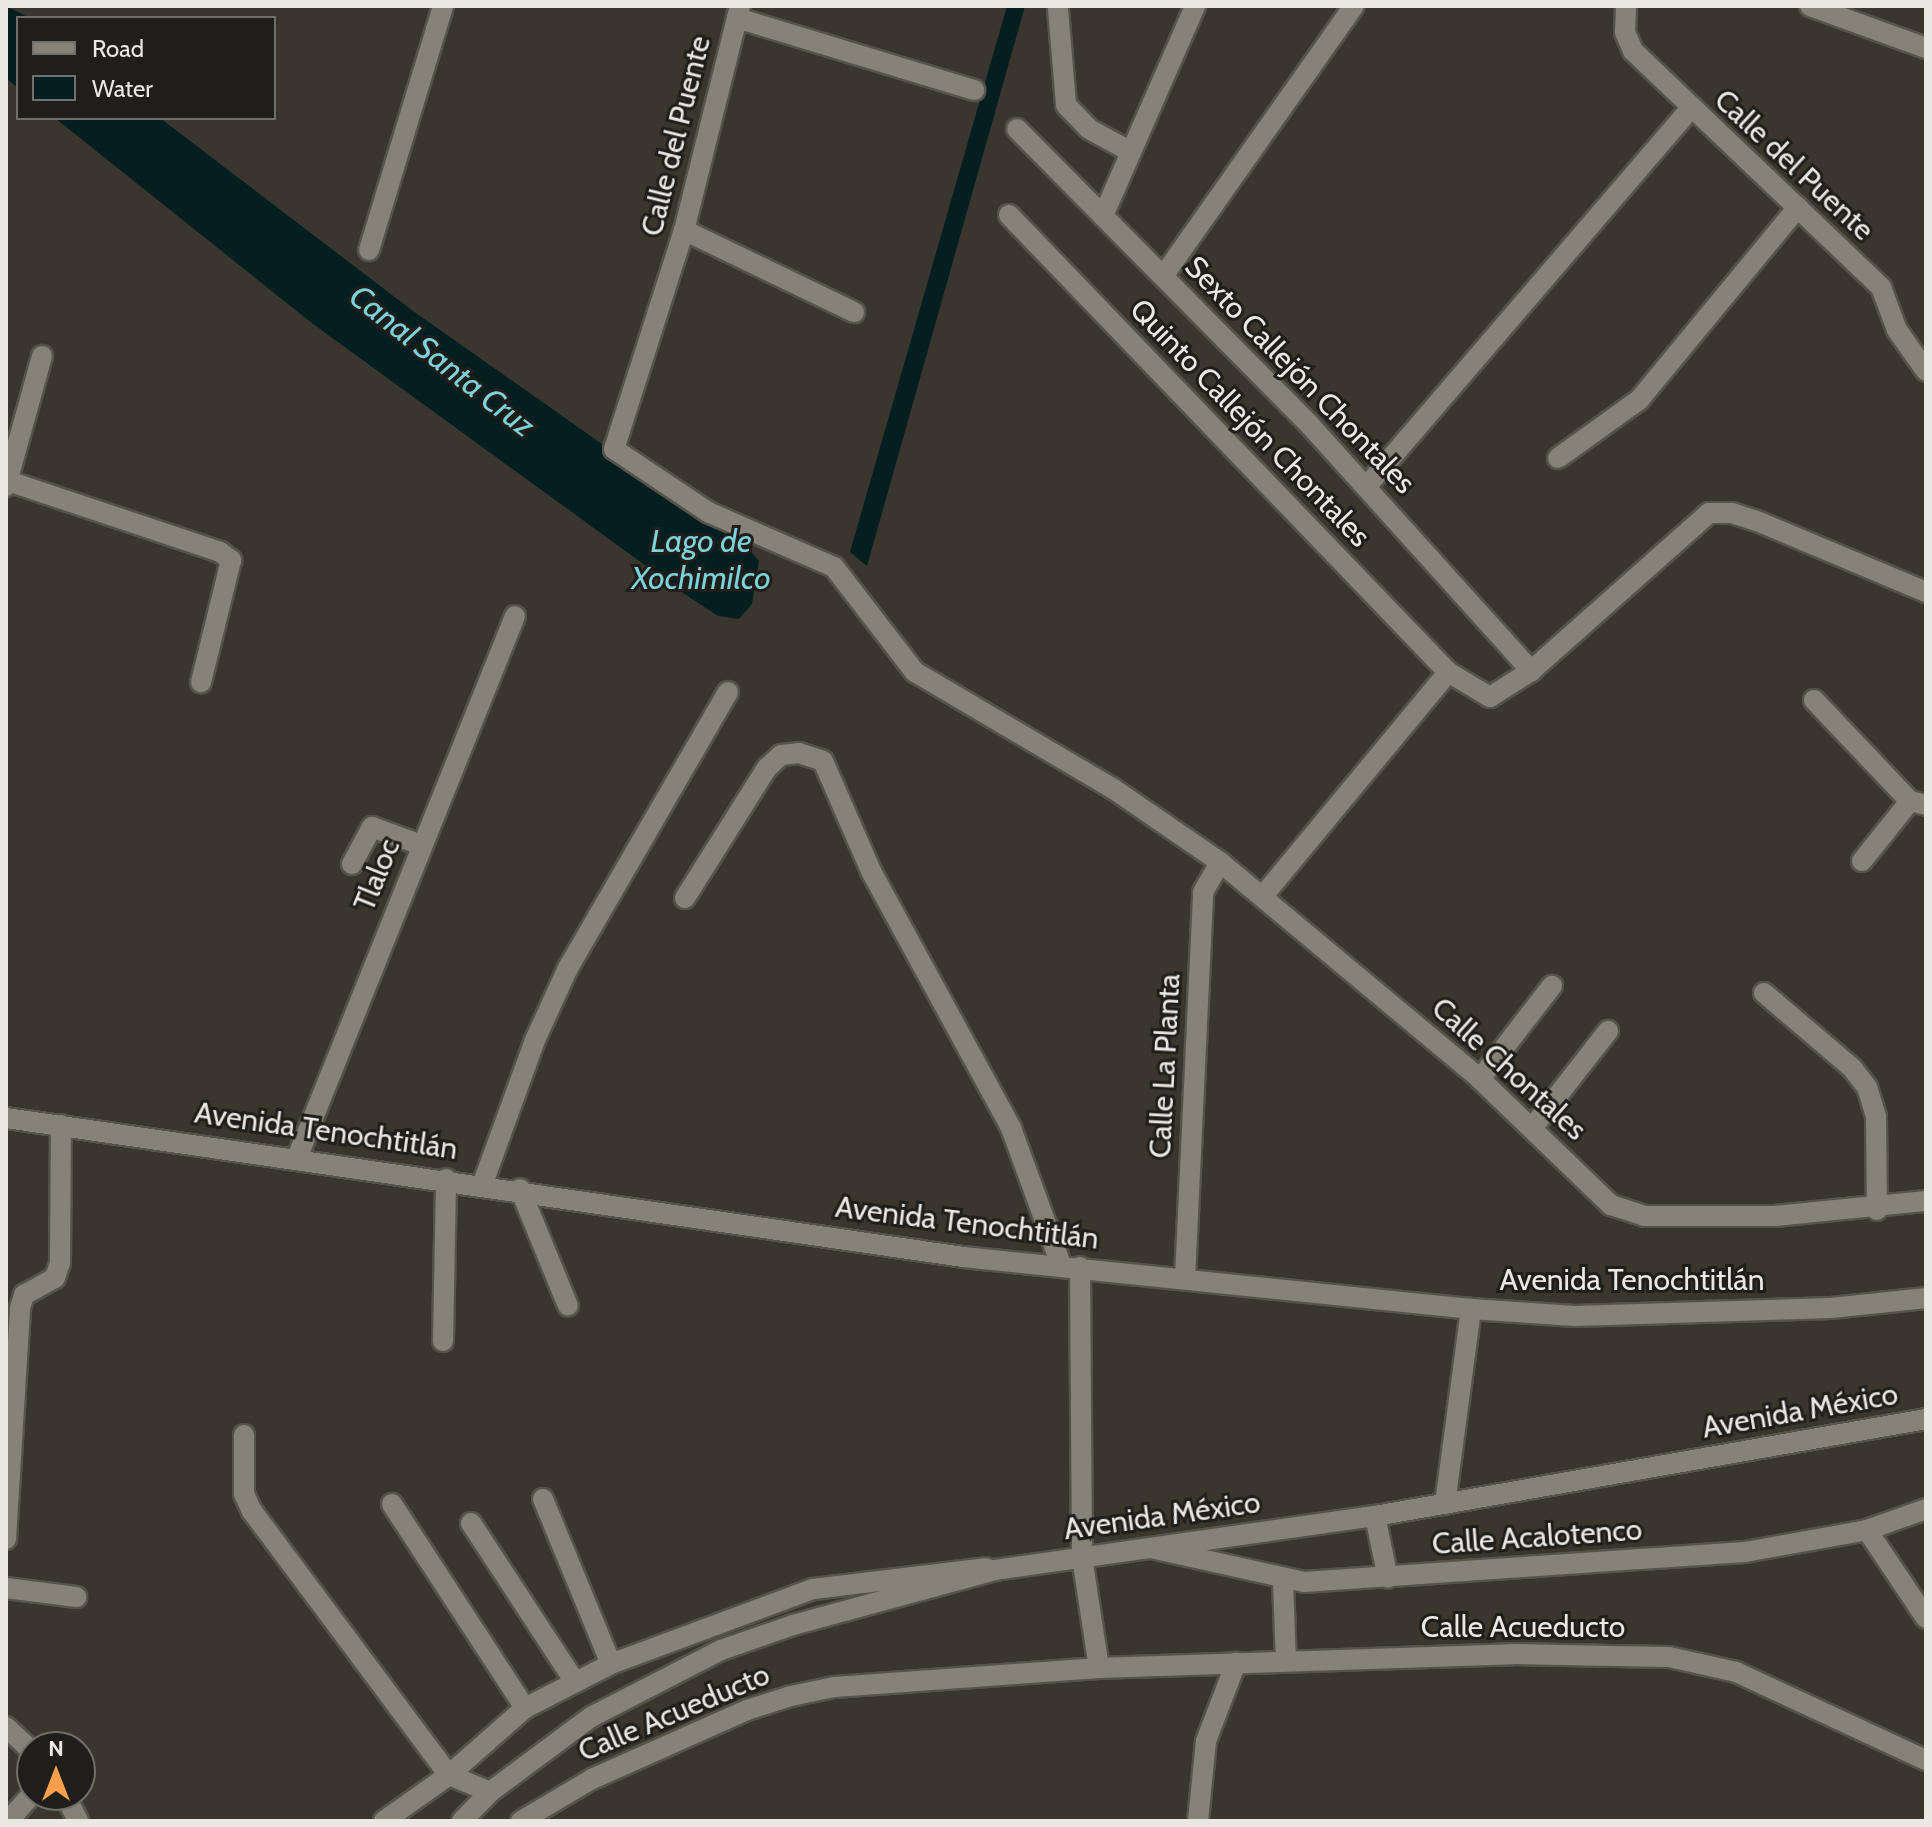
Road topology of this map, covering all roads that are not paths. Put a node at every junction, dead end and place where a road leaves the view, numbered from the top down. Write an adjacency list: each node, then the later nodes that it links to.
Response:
1 (443, 6): 17 (street)
2 (1195, 6): 12 (street)
3 (1354, 6): 18 (street)
4 (1626, 6): 10 (street, Calle del Puente)
5 (1810, 6): 8 (street)
6 (1058, 9): 12 (street)
7 (739, 12): 9 (street); 16 (street, Calle del Puente)
8 (1926, 48)
9 (974, 90)
10 (1690, 109): 13 (street, Calle del Puente); 24 (street)
11 (1017, 129): 15 (street, Sexto Callejón Chontales)
12 (1131, 152): 15 (street)
13 (1798, 207): 21 (street, Calle del Puente); 22 (street)
14 (1009, 215): 28 (street, Quinto Callejón Chontales)
15 (1103, 216): 18 (street, Sexto Callejón Chontales)
16 (684, 230): 19 (street); 32 (street, Calle del Puente)
17 (369, 250)
18 (1164, 275): 24 (street, Sexto Callejón Chontales)
19 (854, 312)
20 (42, 356): 23 (street)
21 (1926, 371)
22 (1558, 458)
23 (7, 483): 29 (street)
24 (1366, 487): 27 (street, Sexto Callejón Chontales)
25 (1926, 592): 27 (street)
26 (515, 616): 34 (street, Tlaloc)
27 (1531, 671): 28 (street, Quinto Callejón Chontales)
28 (1448, 672): 38 (street)
29 (201, 682)
30 (728, 692): 49 (street)
31 (1814, 700): 33 (street)
32 (1112, 788): 36 (street, Calle Chontales)
33 (1918, 803): 35 (street)
34 (421, 845): 37 (street); 47 (street, Tlaloc)
35 (1862, 861)
36 (1220, 862): 38 (street, Calle Chontales); 54 (street, Calle La Planta)
37 (352, 864)
38 (1263, 896): 43 (street, Calle Chontales)
39 (685, 898): 53 (street)
40 (1552, 986): 43 (street)
41 (1764, 993): 52 (street)
42 (1608, 1031): 46 (street)
43 (1480, 1079): 46 (street, Calle Chontales)
44 (6, 1118): 45 (street, Avenida Tenochtitlán)
45 (61, 1125): 47 (street, Avenida Tenochtitlán); 68 (street)
46 (1533, 1127): 52 (street, Calle Chontales)
47 (297, 1158): 48 (street, Avenida Tenochtitlán)
48 (446, 1179): 49 (street, Avenida Tenochtitlán); 58 (street)
49 (483, 1183): 50 (street, Avenida Tenochtitlán)
50 (520, 1189): 53 (street, Avenida Tenochtitlán); 56 (street)
51 (1926, 1201): 52 (street, Calle Chontales)
52 (1877, 1210)
53 (1071, 1267): 54 (street, Avenida Tenochtitlán); 70 (street)
54 (1185, 1278): 57 (street, Avenida Tenochtitlán)
55 (1926, 1298): 57 (street, Avenida Tenochtitlán)
56 (568, 1306)
57 (1471, 1309): 63 (street)
58 (443, 1341)
59 (1926, 1419): 63 (street, Avenida México)
60 (244, 1435): 84 (street)
61 (543, 1499): 79 (street)
62 (392, 1504): 82 (street)
63 (1445, 1504): 65 (street, Avenida México)
64 (1926, 1509): 67 (street, Calle Acalotenco)
65 (1375, 1516): 69 (street, Avenida México); 72 (street)
66 (471, 1523): 81 (street)
67 (1867, 1530): 72 (street, Calle Acalotenco); 76 (street)
68 (6, 1539)
69 (1151, 1548): 70 (street, Avenida México); 73 (street, Calle Acalotenco)
70 (1082, 1557): 71 (street, Avenida México); 80 (street)
71 (995, 1570): 79 (street); 85 (street, Avenida México)
72 (1388, 1578): 73 (street, Calle Acalotenco)
73 (1283, 1581): 77 (street)
74 (6, 1588): 75 (street)
75 (76, 1597)
76 (1926, 1618)
77 (1286, 1661): 78 (street, Calle Acueducto); 83 (street, Calle Acueducto)
78 (1236, 1663): 80 (street, Calle Acueducto); 89 (street)
79 (611, 1664): 81 (street)
80 (1099, 1668): 88 (street, Calle Acueducto)
81 (575, 1682): 82 (street)
82 (525, 1708): 84 (street)
83 (1926, 1760)
84 (449, 1775): 85 (street); 86 (street)
85 (490, 1792): 87 (street, Avenida México)
86 (384, 1821)
87 (462, 1821)
88 (521, 1821)
89 (1198, 1821)

